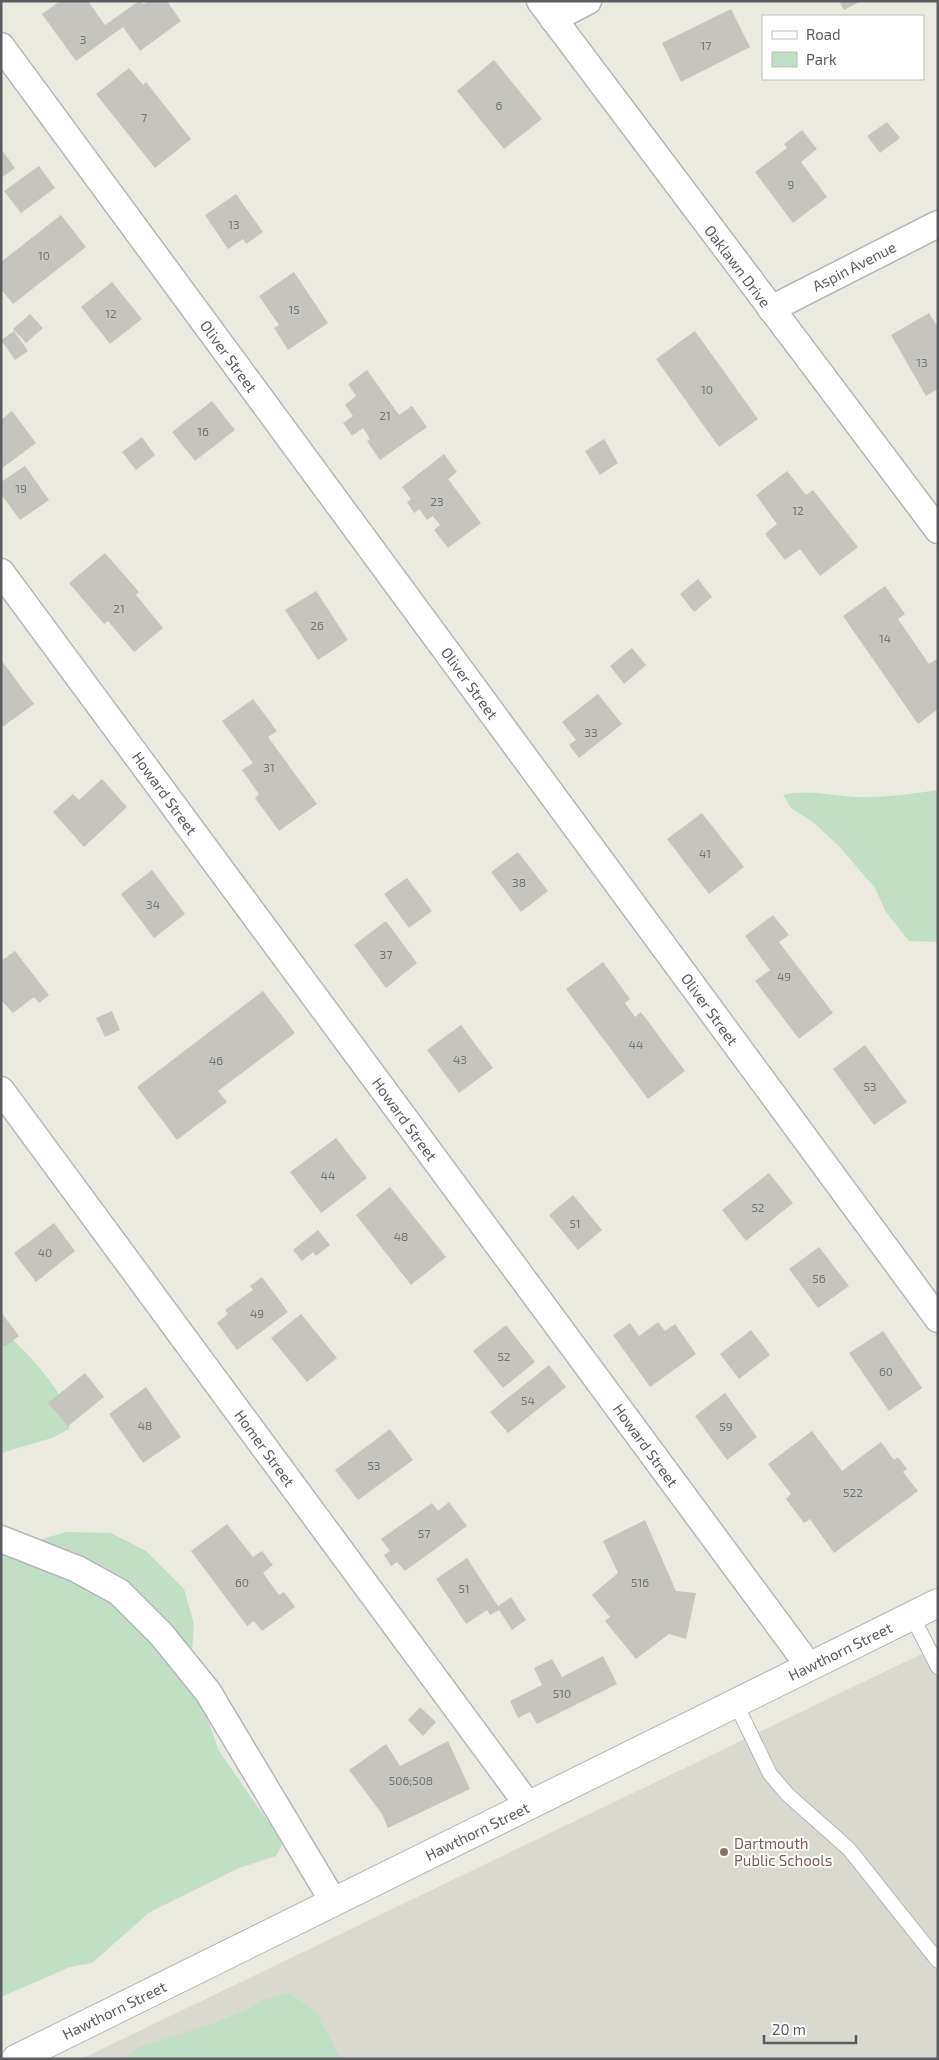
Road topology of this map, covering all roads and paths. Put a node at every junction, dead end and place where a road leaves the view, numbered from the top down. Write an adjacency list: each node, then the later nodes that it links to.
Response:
1 (588, 1): 2 (street)
2 (546, 10): 5 (street, Oaklawn Drive)
3 (1, 46): 9 (street, Oliver Street)
4 (938, 224): 5 (street, Aspin Avenue)
5 (771, 310): 6 (street, Oaklawn Drive)
6 (938, 530)
7 (1, 572): 13 (street, Howard Street)
8 (1, 1090): 16 (street, Homer Street)
9 (938, 1319)
10 (1, 1539): 17 (street)
11 (938, 1603): 12 (main road, Hawthorn Street)
12 (912, 1616): 13 (main road, Hawthorn Street); 14 (lane)
13 (809, 1666): 15 (main road, Hawthorn Street)
14 (938, 1667)
15 (736, 1704): 16 (main road, Hawthorn Street); 18 (lane)
16 (528, 1805): 17 (main road, Hawthorn Street)
17 (333, 1902): 19 (main road, Hawthorn Street)
18 (938, 1961)
19 (16, 2059)

